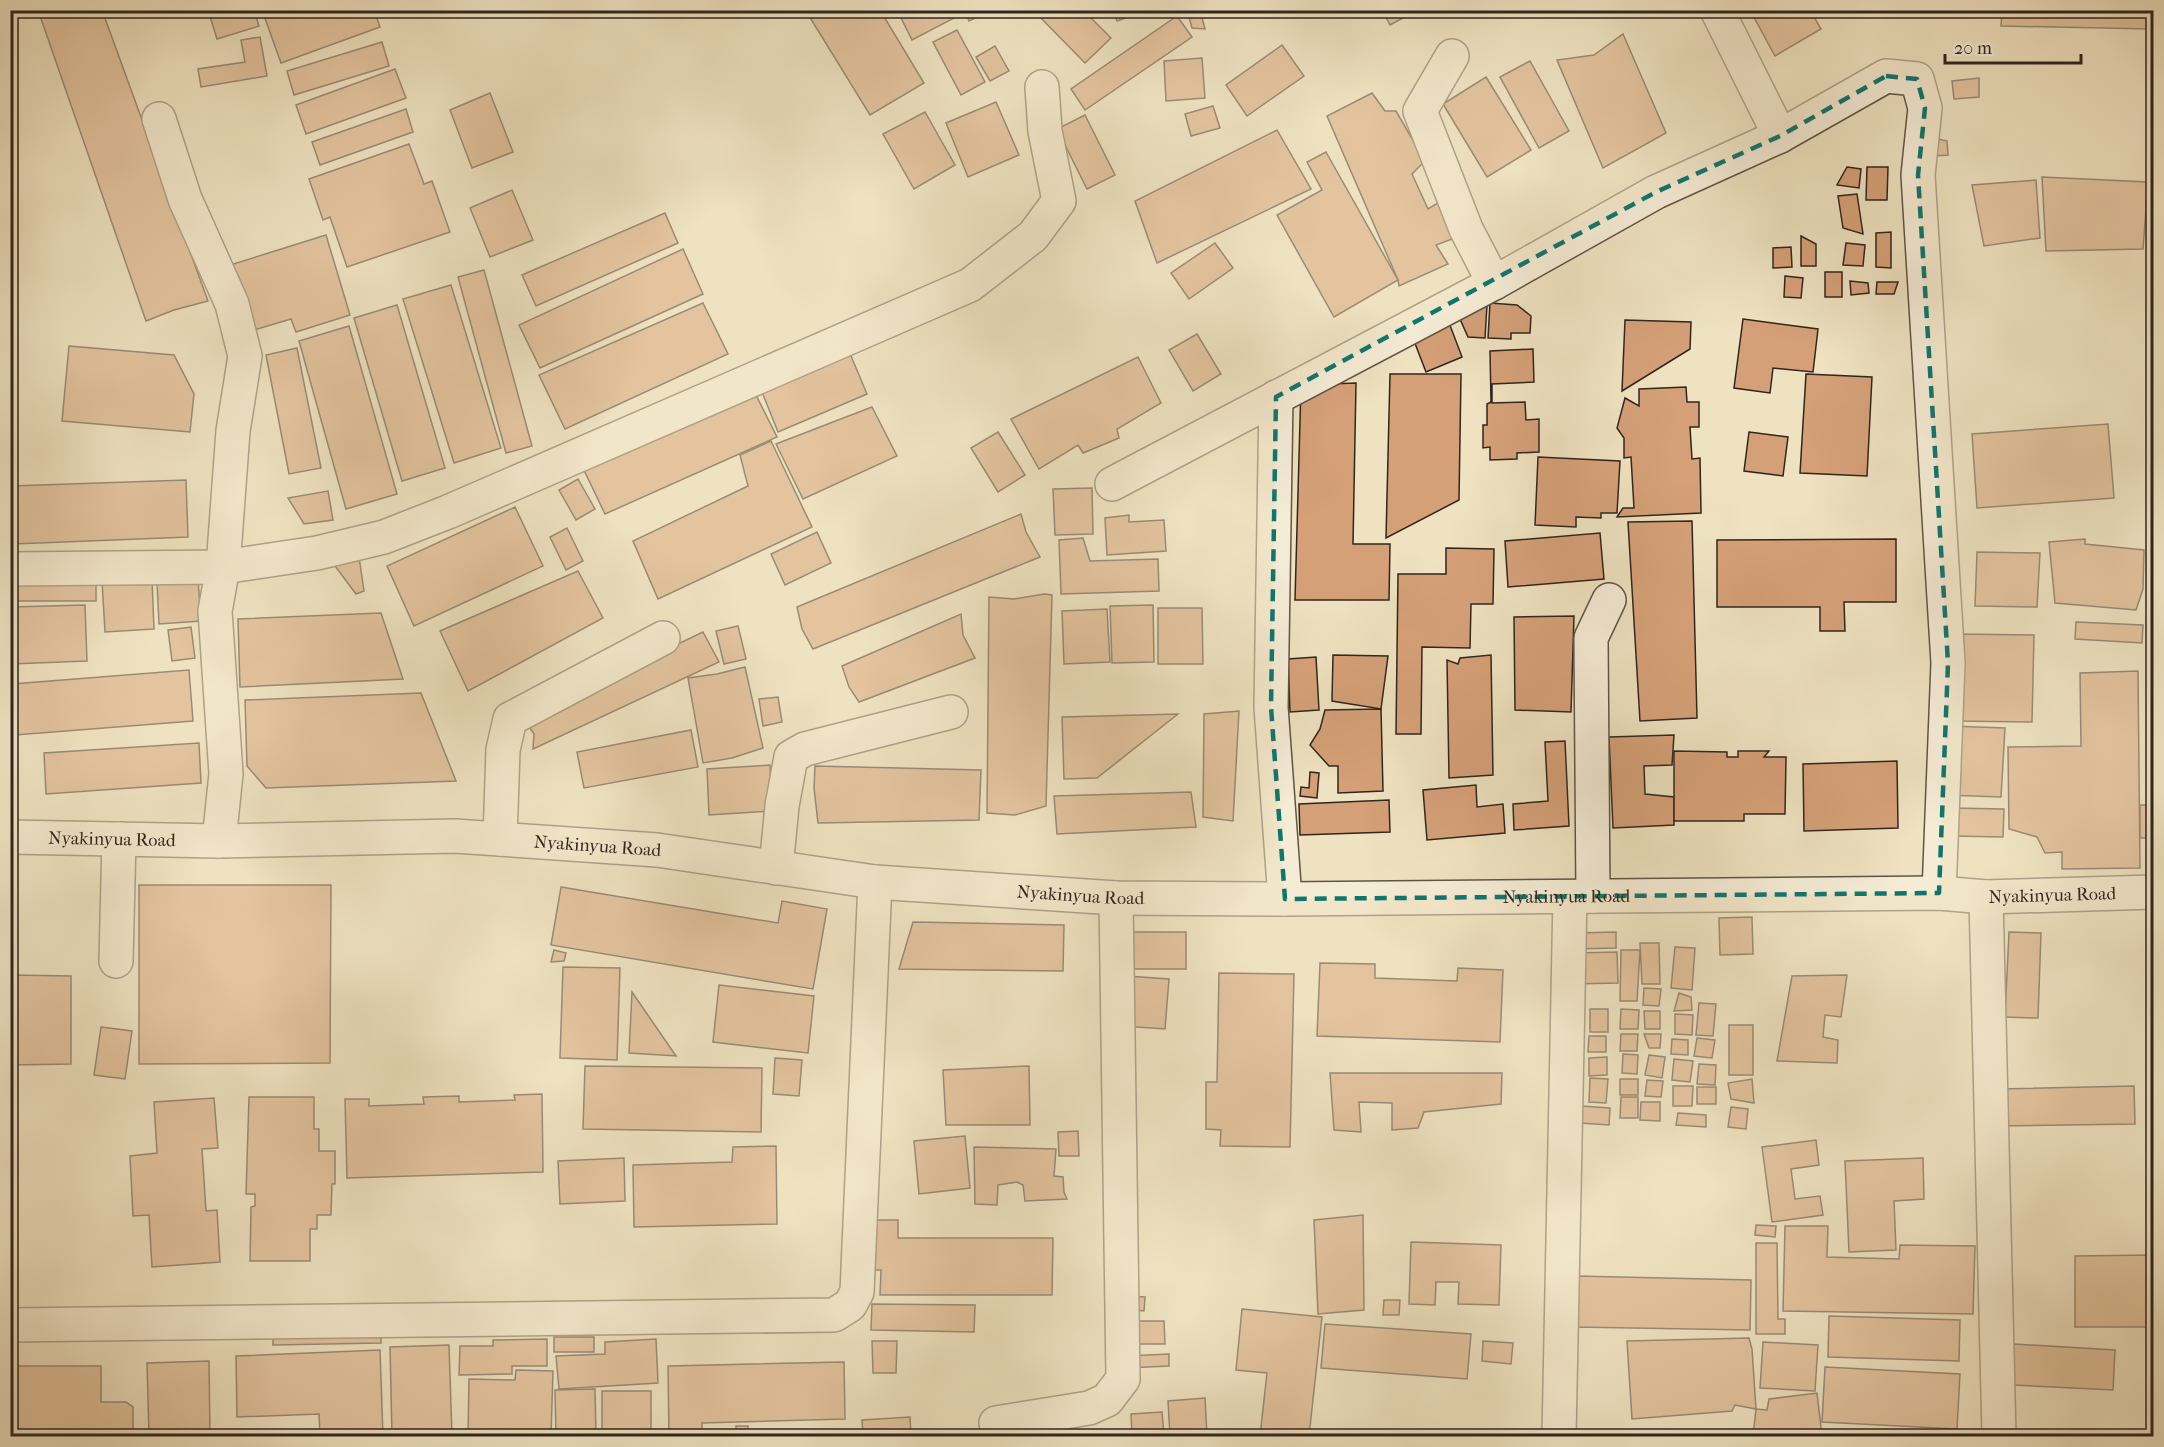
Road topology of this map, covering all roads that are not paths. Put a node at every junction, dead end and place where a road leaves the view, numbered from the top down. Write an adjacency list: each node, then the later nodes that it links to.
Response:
1 (1717, 10): 5 (street)
2 (1452, 56): 6 (street)
3 (1042, 87): 9 (street)
4 (159, 119): 9 (street)
5 (1780, 135): 6 (street); 21 (street)
6 (1494, 283): 7 (street)
7 (1276, 397): 8 (street); 25 (street)
8 (1112, 484)
9 (223, 567): 10 (street); 17 (street)
10 (10, 569)
11 (1609, 600): 22 (street)
12 (663, 638): 16 (street)
13 (951, 712): 18 (street)
14 (10, 837): 15 (street, Nyakinyua Road)
15 (119, 838): 17 (street, Nyakinyua Road); 26 (street)
16 (500, 839): 17 (street, Nyakinyua Road); 18 (street, Nyakinyua Road)
17 (219, 841)
18 (776, 868): 19 (street, Nyakinyua Road)
19 (875, 882): 24 (street, Nyakinyua Road); 27 (street)
20 (2154, 892): 23 (street, Nyakinyua Road)
21 (1939, 893): 22 (street, Nyakinyua Road); 23 (street, Nyakinyua Road)
22 (1581, 897): 25 (street, Nyakinyua Road); 29 (street)
23 (1986, 897): 30 (street)
24 (1116, 898): 25 (street, Nyakinyua Road); 28 (street)
25 (1285, 899)
26 (116, 961)
27 (10, 1325)
28 (996, 1423)
29 (1559, 1437)
30 (1999, 1437)

